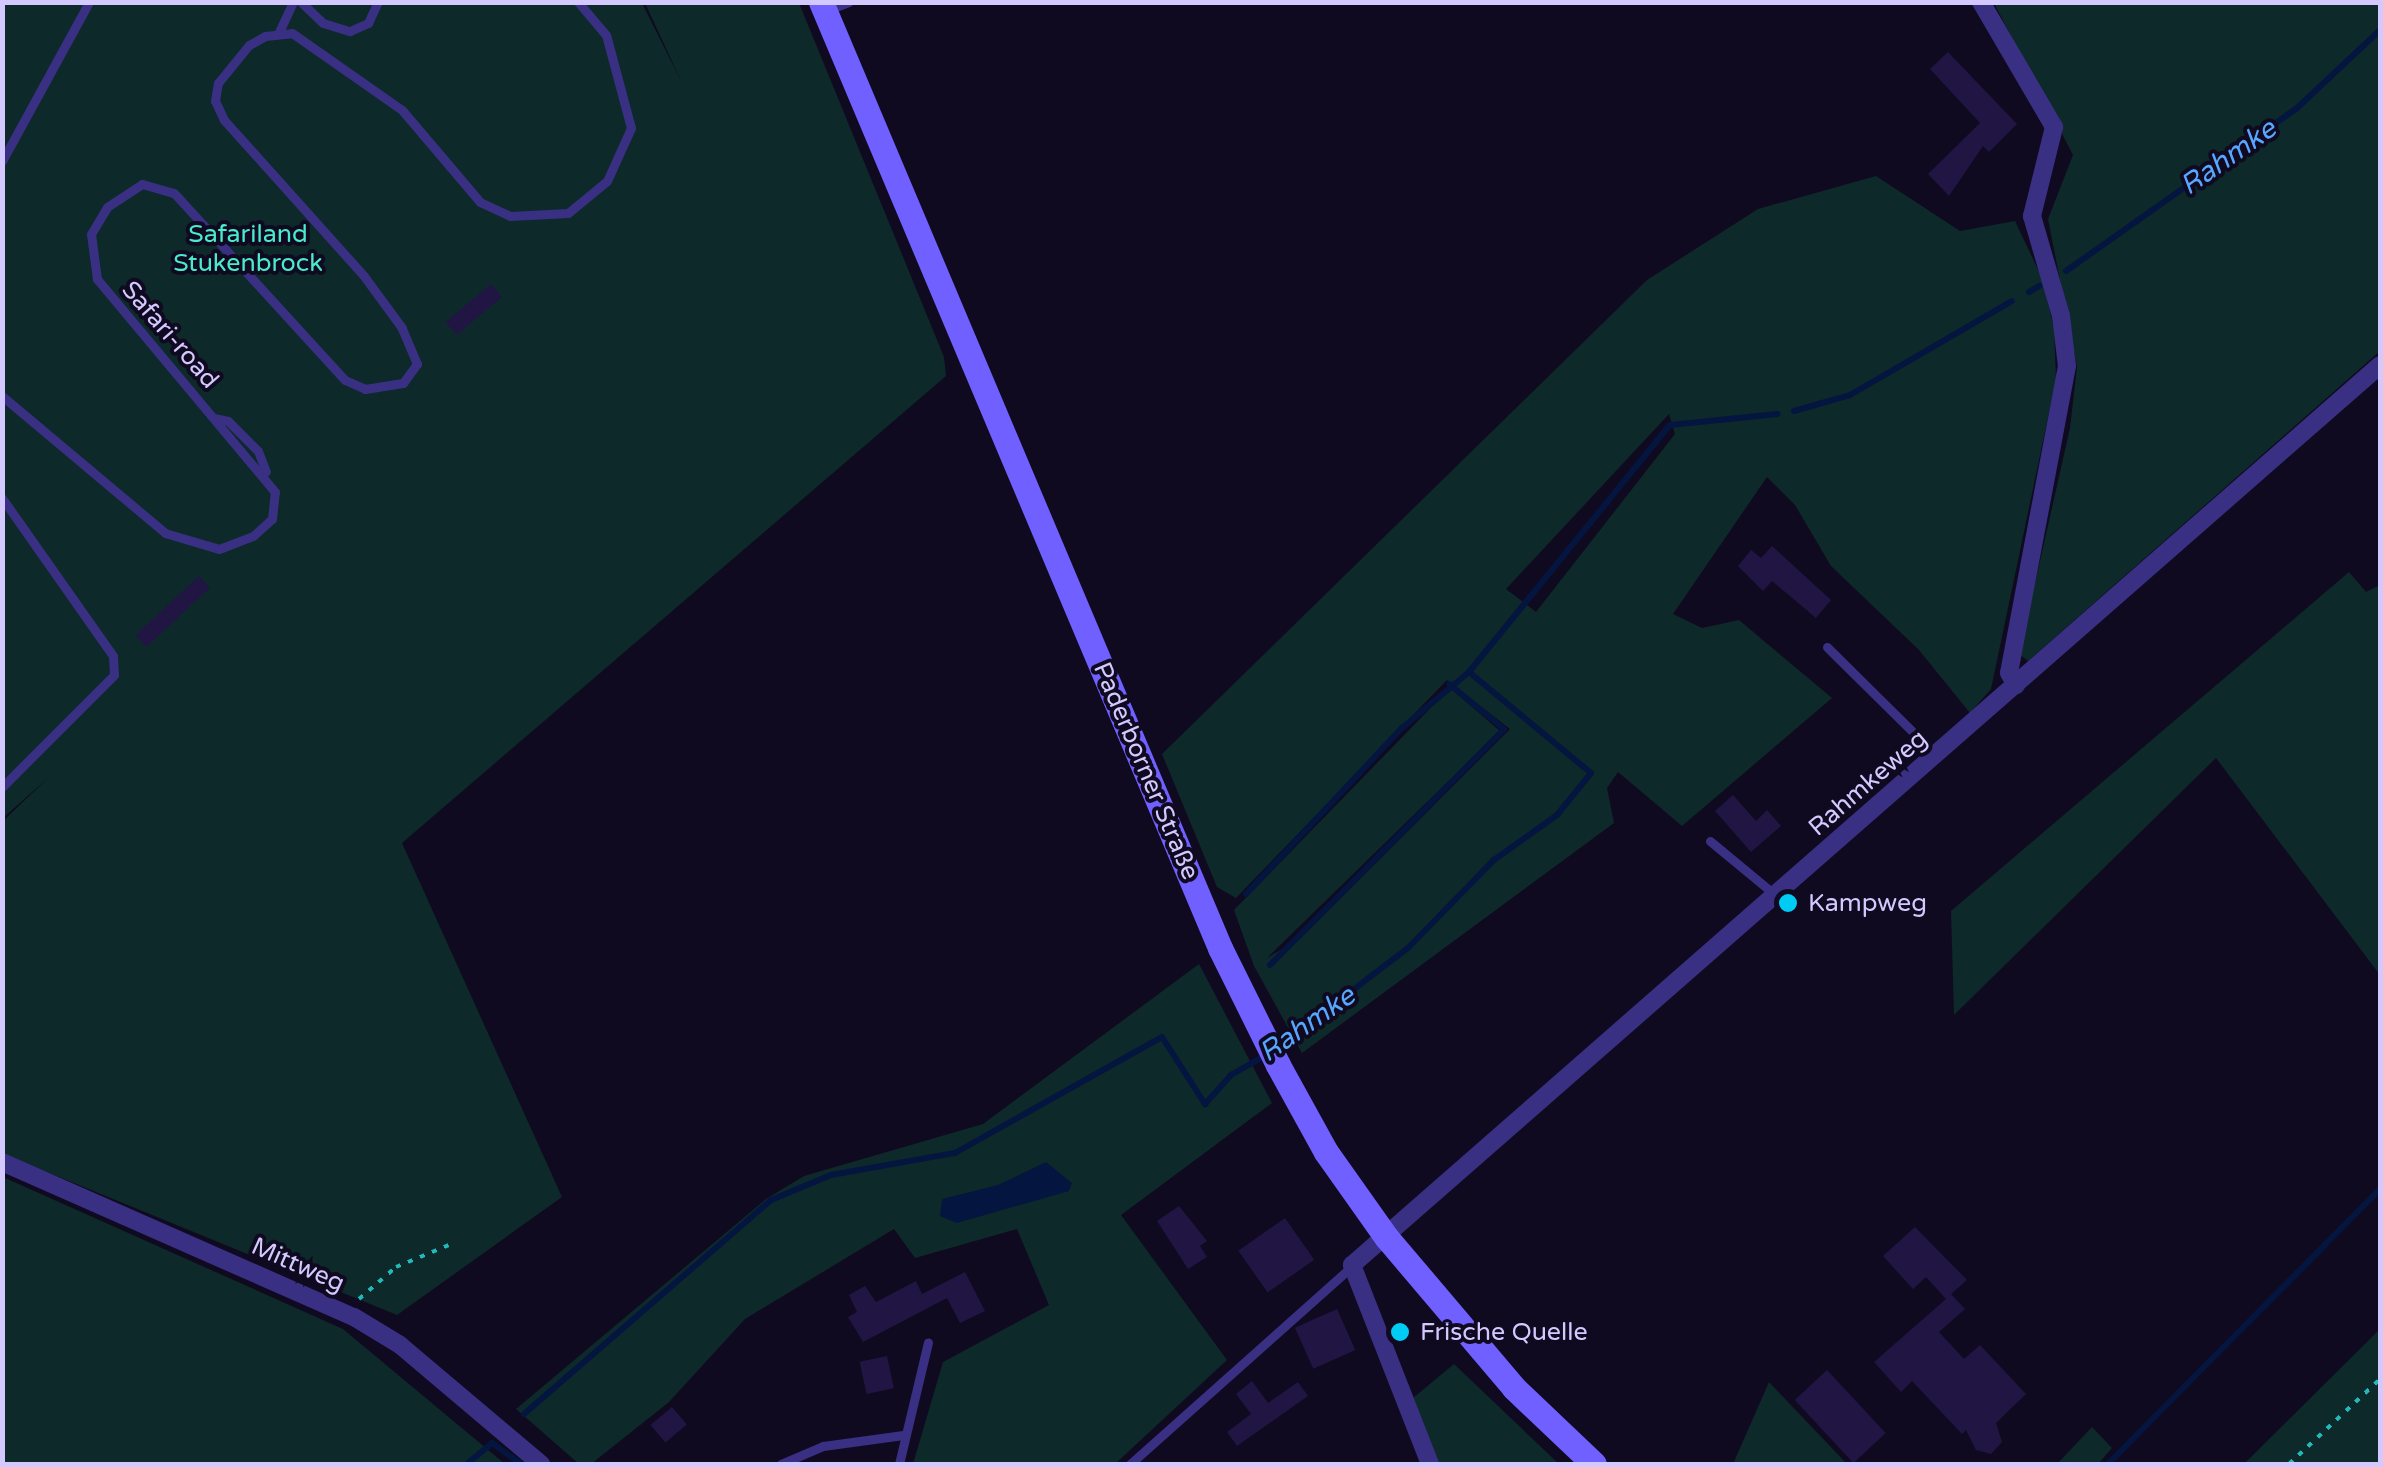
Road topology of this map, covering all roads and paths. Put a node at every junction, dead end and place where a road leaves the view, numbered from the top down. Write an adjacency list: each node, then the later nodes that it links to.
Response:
1 (89, 2): 8 (lane)
2 (297, 2): 3 (lane); 7 (lane)
3 (378, 2)
4 (578, 2): 7 (lane)
5 (1981, 2): 13 (street)
6 (832, 5): 19 (main road, Paderborner Straße)
7 (279, 32): 10 (lane, Safari-road)
8 (2, 161)
9 (2380, 364): 13 (street, Rahmkeweg)
10 (2, 396)
11 (2, 498): 15 (lane)
12 (1827, 647): 14 (lane)
13 (2016, 686): 14 (street, Rahmkeweg)
14 (1937, 756): 17 (street, Rahmkeweg)
15 (2, 787)
16 (1710, 841): 17 (lane)
17 (1776, 895): 19 (street, Rahmkeweg)
18 (2, 1162): 22 (street, Mittweg)
19 (1386, 1238): 21 (street); 31 (main road, Paderborner Straße)
20 (449, 1245): 22 (path)
21 (1352, 1266): 29 (lane); 30 (street)
22 (344, 1312): 26 (street, Mittweg)
23 (928, 1342): 25 (lane)
24 (2380, 1379): 32 (path)
25 (903, 1435): 27 (lane); 28 (lane)
26 (541, 1464)
27 (781, 1464)
28 (898, 1464)
29 (1130, 1464)
30 (1430, 1464)
31 (1594, 1464)
32 (2288, 1464)

